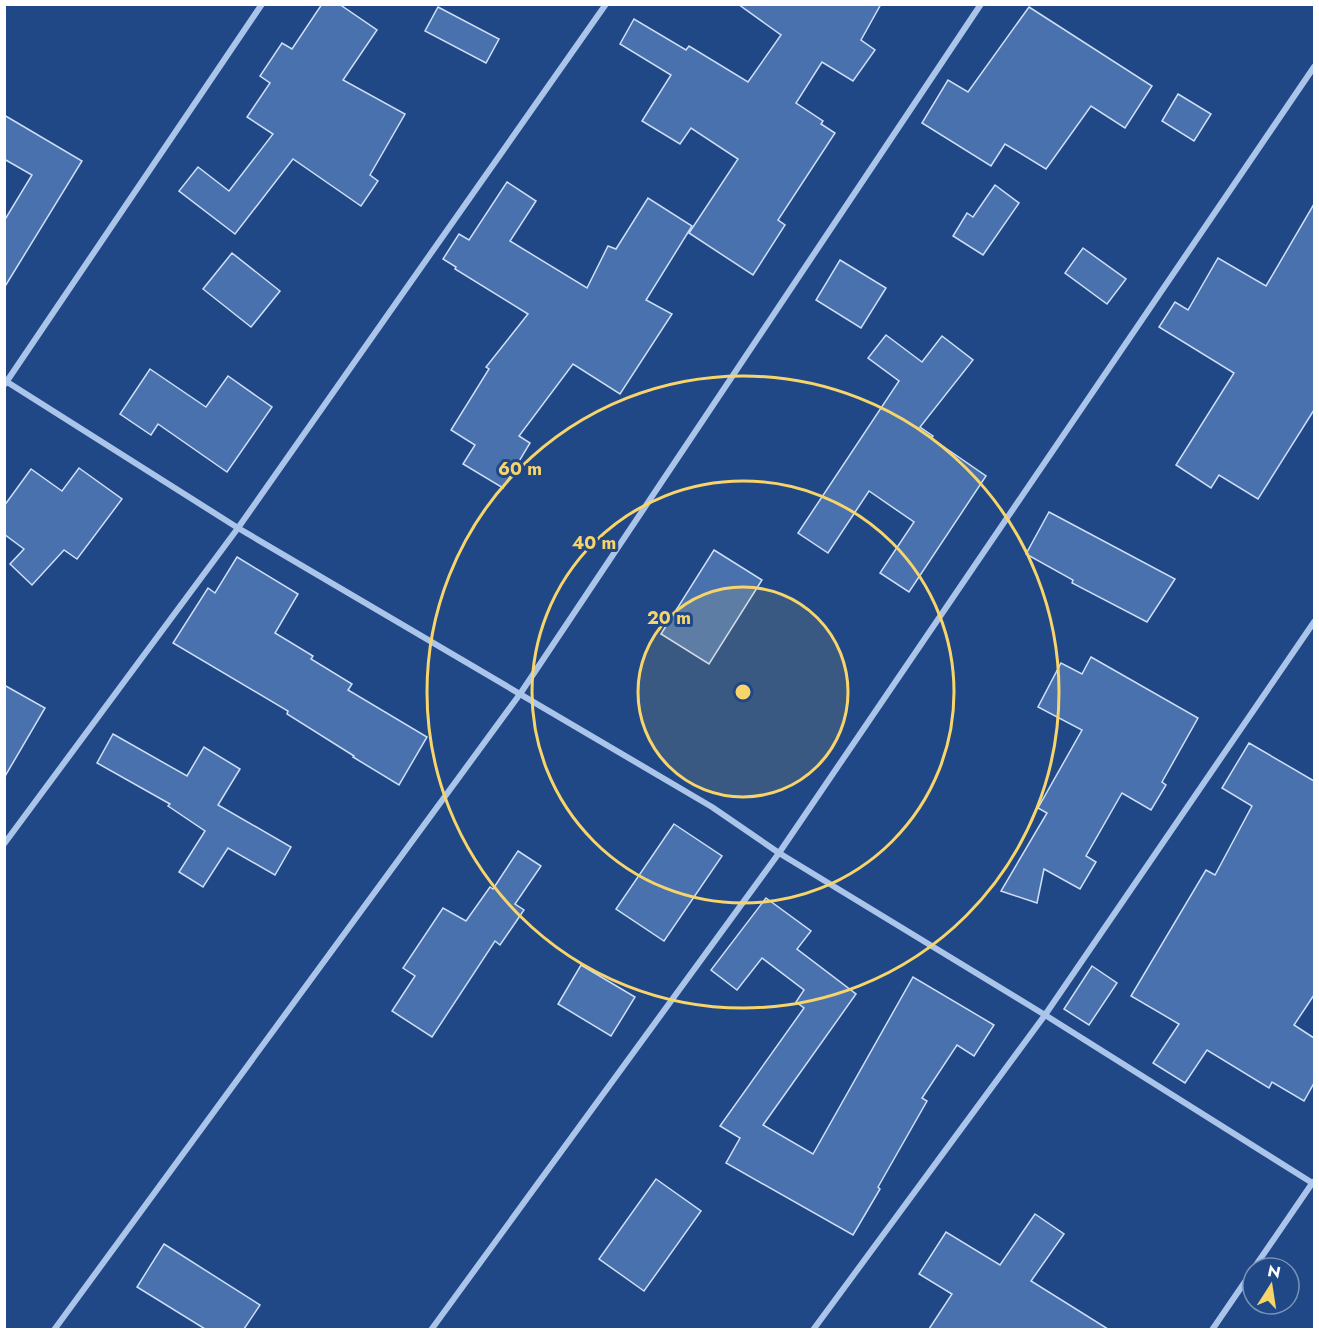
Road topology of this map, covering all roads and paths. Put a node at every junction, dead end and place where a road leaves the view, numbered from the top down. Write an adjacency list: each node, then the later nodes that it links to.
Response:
1 (262, 4): 5 (street)
2 (606, 4): 6 (street)
3 (981, 4): 8 (street)
4 (1314, 68): 10 (street)
5 (5, 382): 6 (street)
6 (238, 528): 8 (street); 9 (street)
7 (1314, 622): 11 (street)
8 (520, 694): 10 (street); 15 (street)
9 (4, 844)
10 (779, 853): 11 (street); 16 (street)
11 (1045, 1015): 12 (street); 17 (street)
12 (1314, 1182): 13 (street)
13 (1263, 1256)
14 (1241, 1288): 18 (street)
15 (54, 1329)
16 (431, 1329)
17 (813, 1329)
18 (1212, 1329)

